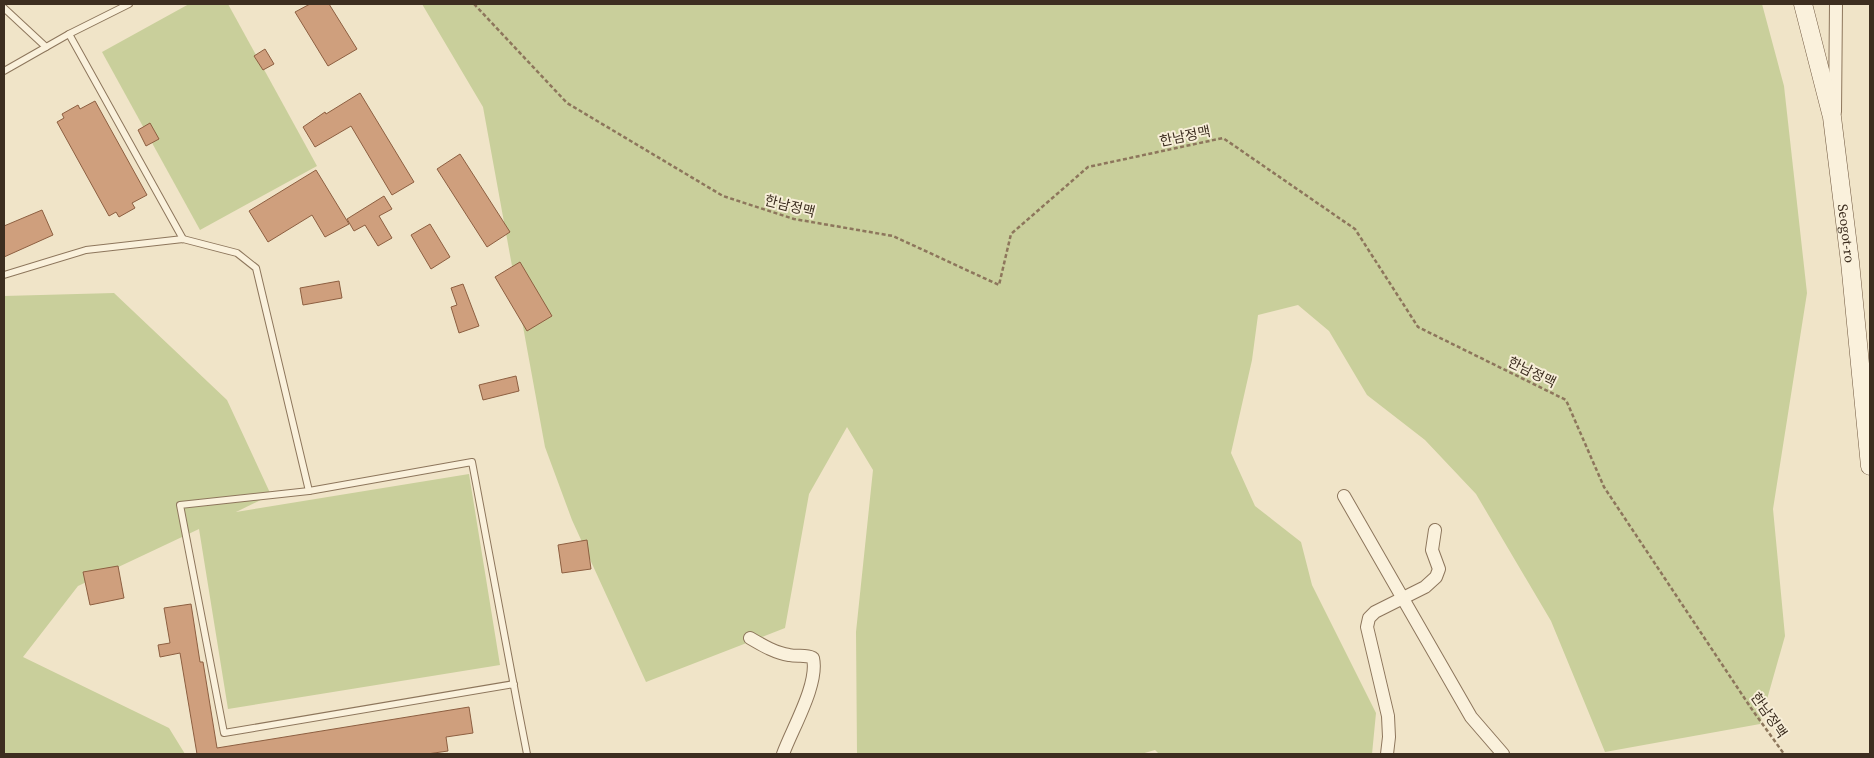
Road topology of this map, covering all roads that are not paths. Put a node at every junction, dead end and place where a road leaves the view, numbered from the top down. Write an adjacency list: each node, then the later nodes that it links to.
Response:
1 (129, 4): 5 (lane)
2 (1803, 4): 8 (main road, Seogot-ro)
3 (1836, 4): 8 (street)
4 (4, 8): 6 (lane)
5 (69, 34): 6 (lane); 9 (lane)
6 (46, 47): 7 (lane)
7 (4, 71)
8 (1835, 145): 11 (main road, Seogot-ro)
9 (183, 239): 10 (lane); 12 (lane)
10 (4, 275)
11 (1870, 466)
12 (309, 491): 17 (lane); 17 (lane)
13 (1344, 496): 15 (street)
14 (1435, 530): 15 (street)
15 (1404, 599): 20 (street); 21 (street)
16 (750, 638): 19 (street)
17 (514, 684): 18 (lane)
18 (527, 754)
19 (783, 754)
20 (1386, 754)
21 (1503, 754)

